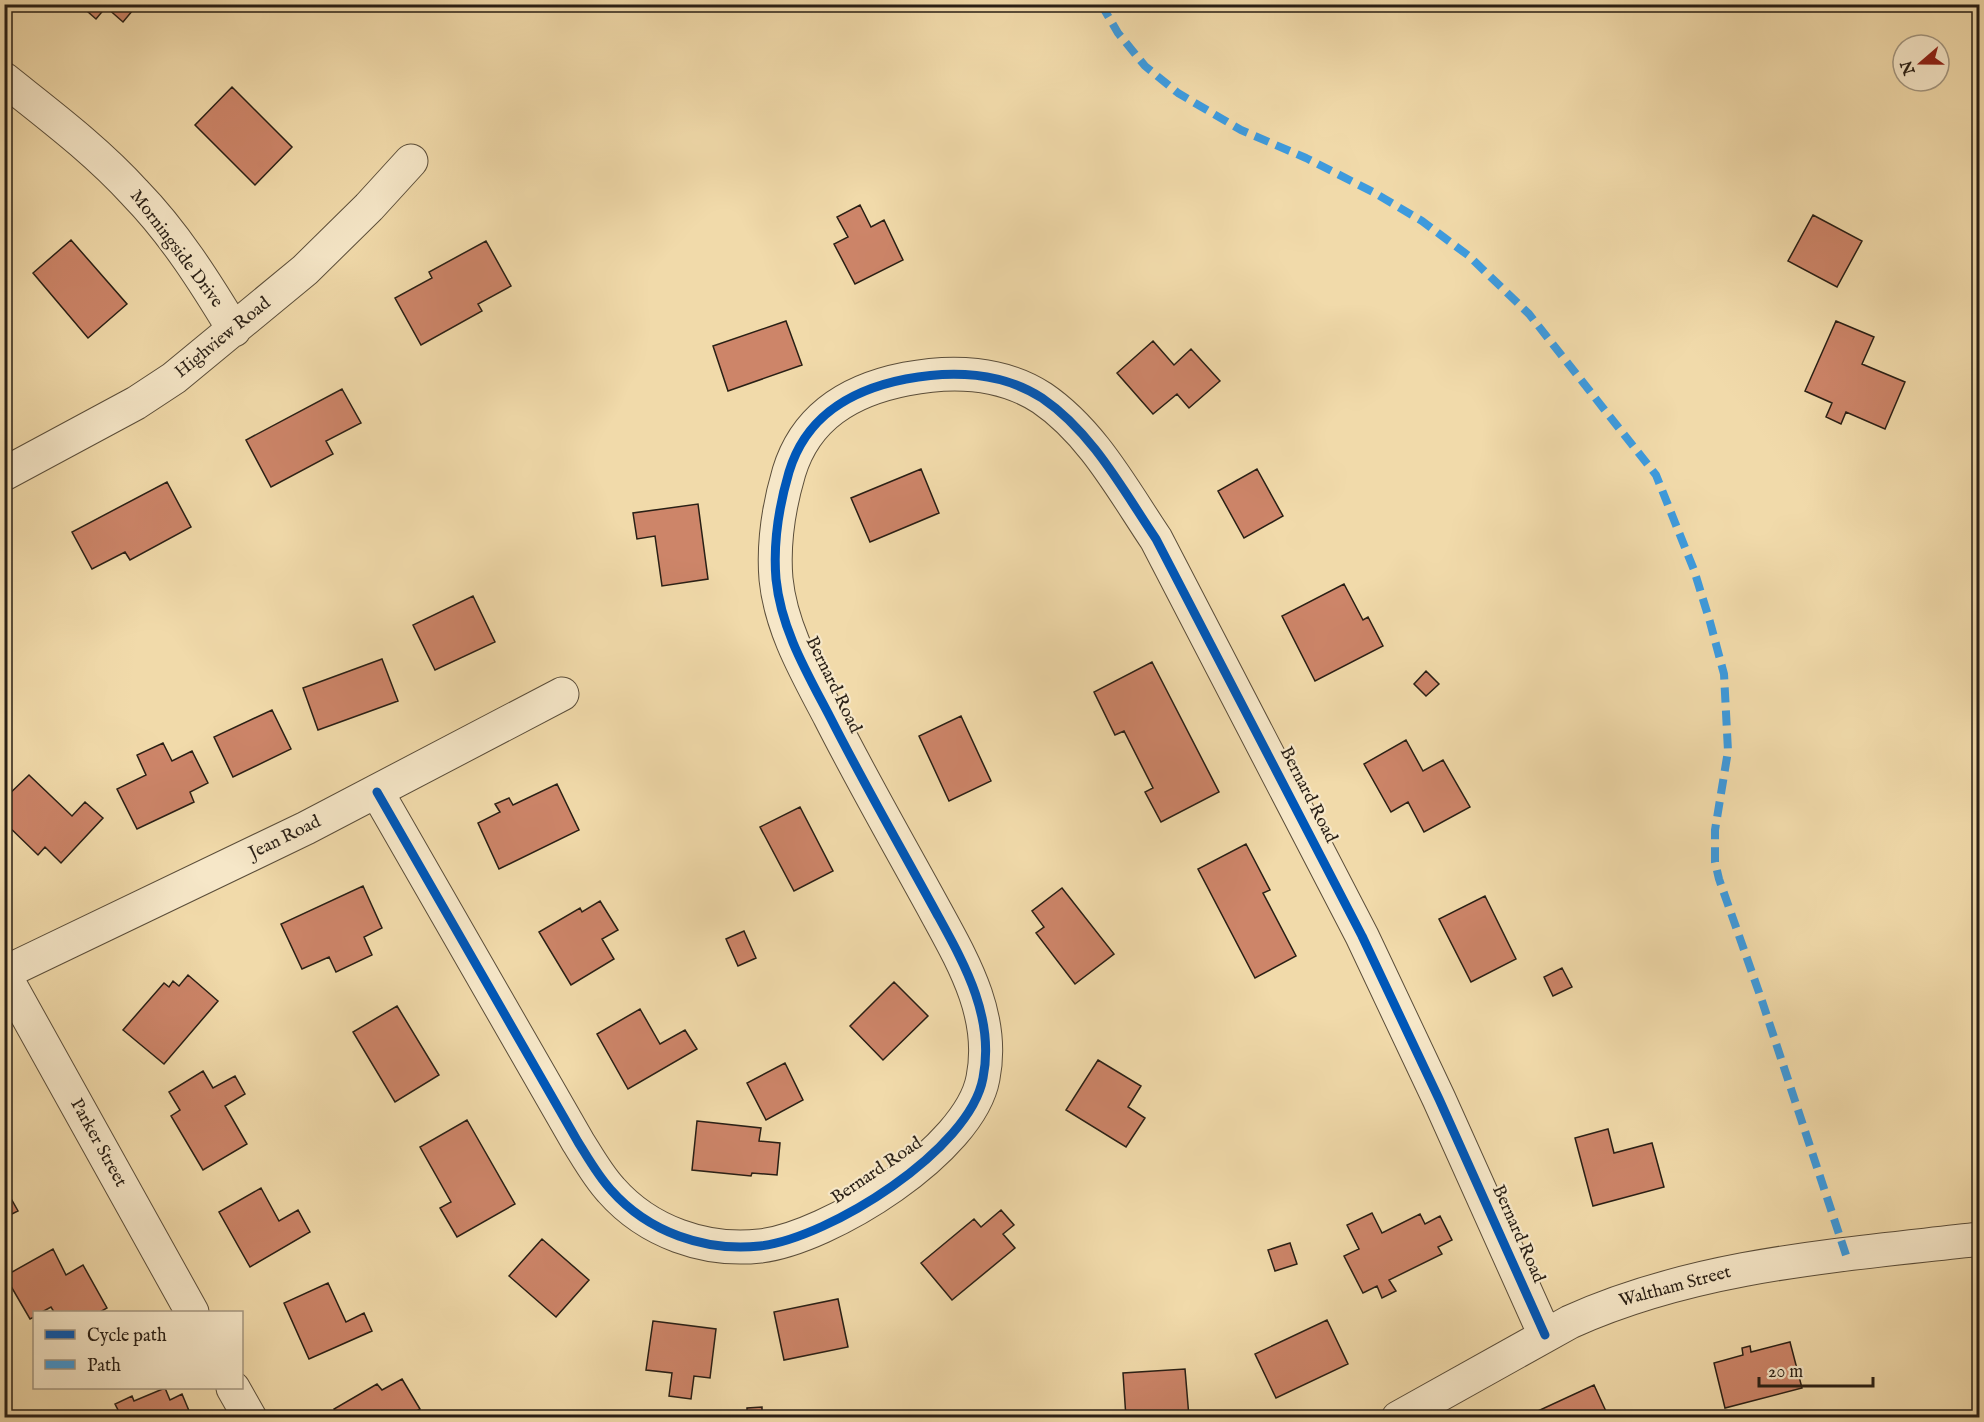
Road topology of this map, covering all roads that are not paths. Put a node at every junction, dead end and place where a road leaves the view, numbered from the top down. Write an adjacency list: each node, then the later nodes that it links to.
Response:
1 (4, 79): 3 (street, Morningside Drive)
2 (411, 161): 3 (street, Highview Road)
3 (234, 330): 4 (street, Highview Road)
4 (4, 474)
5 (562, 694): 6 (street, Jean Road)
6 (376, 792): 7 (street, Jean Road); 10 (street, Bernard Road)
7 (4, 973): 9 (street, Parker Street)
8 (1980, 1239): 10 (street, Waltham Street)
9 (191, 1311)
10 (1545, 1335): 13 (street, Waltham Street)
11 (234, 1389): 12 (street)
12 (250, 1418)
13 (1398, 1418)

